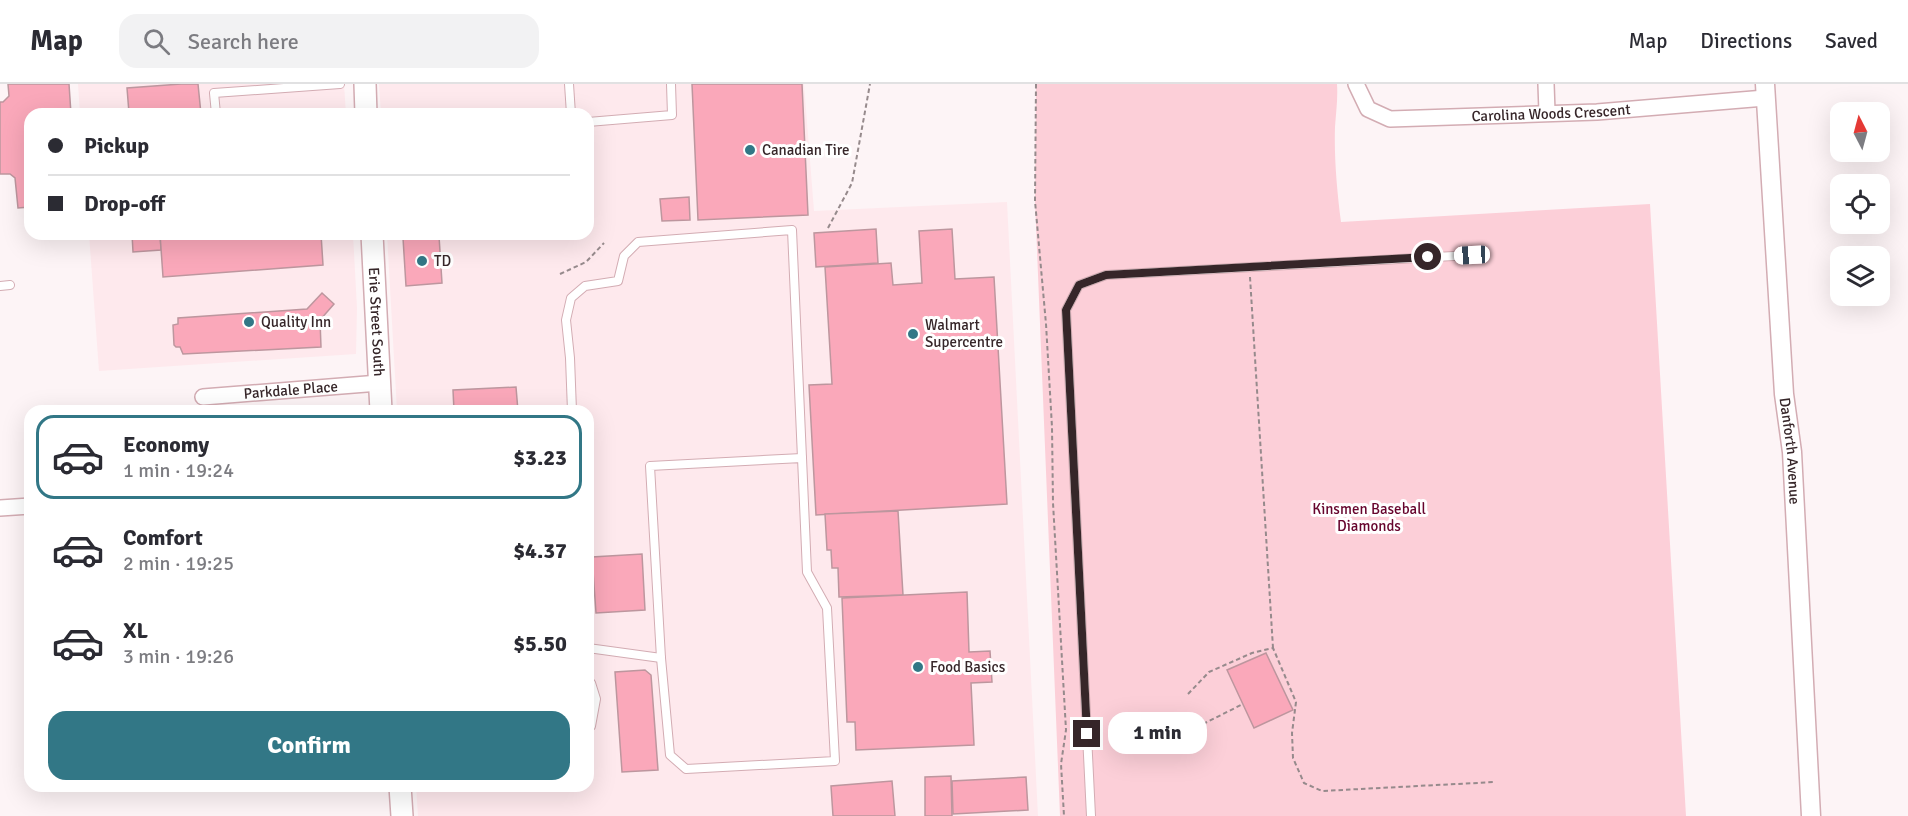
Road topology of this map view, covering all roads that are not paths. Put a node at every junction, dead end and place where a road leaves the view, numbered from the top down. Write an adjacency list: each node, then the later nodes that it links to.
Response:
1 (340, 84): 8 (lane)
2 (365, 84): 9 (main road)
3 (569, 84): 10 (lane)
4 (670, 84): 12 (lane)
5 (1356, 84): 11 (street, Carolina Woods Crescent)
6 (1546, 84): 11 (street)
7 (1765, 91): 11 (street, Carolina Woods Crescent); 31 (street, Danforth Avenue)
8 (215, 108)
9 (366, 108)
10 (571, 108)
11 (1547, 112)
12 (594, 122)
13 (372, 240): 17 (main road, Erie Street South)
14 (1472, 255): 30 (lane)
15 (10, 285): 16 (lane)
16 (0, 286)
17 (379, 383): 18 (street, Parkdale Place); 19 (main road, Erie Street South)
18 (203, 397)
19 (381, 405)
20 (572, 405): 21 (lane)
21 (802, 458): 25 (lane); 25 (lane)
22 (24, 506): 23 (street)
23 (0, 508)
24 (594, 649): 25 (lane)
25 (661, 658)
26 (594, 693): 27 (lane)
27 (594, 708)
28 (400, 792): 29 (main road)
29 (402, 816)
30 (1091, 816)
31 (1810, 816)

